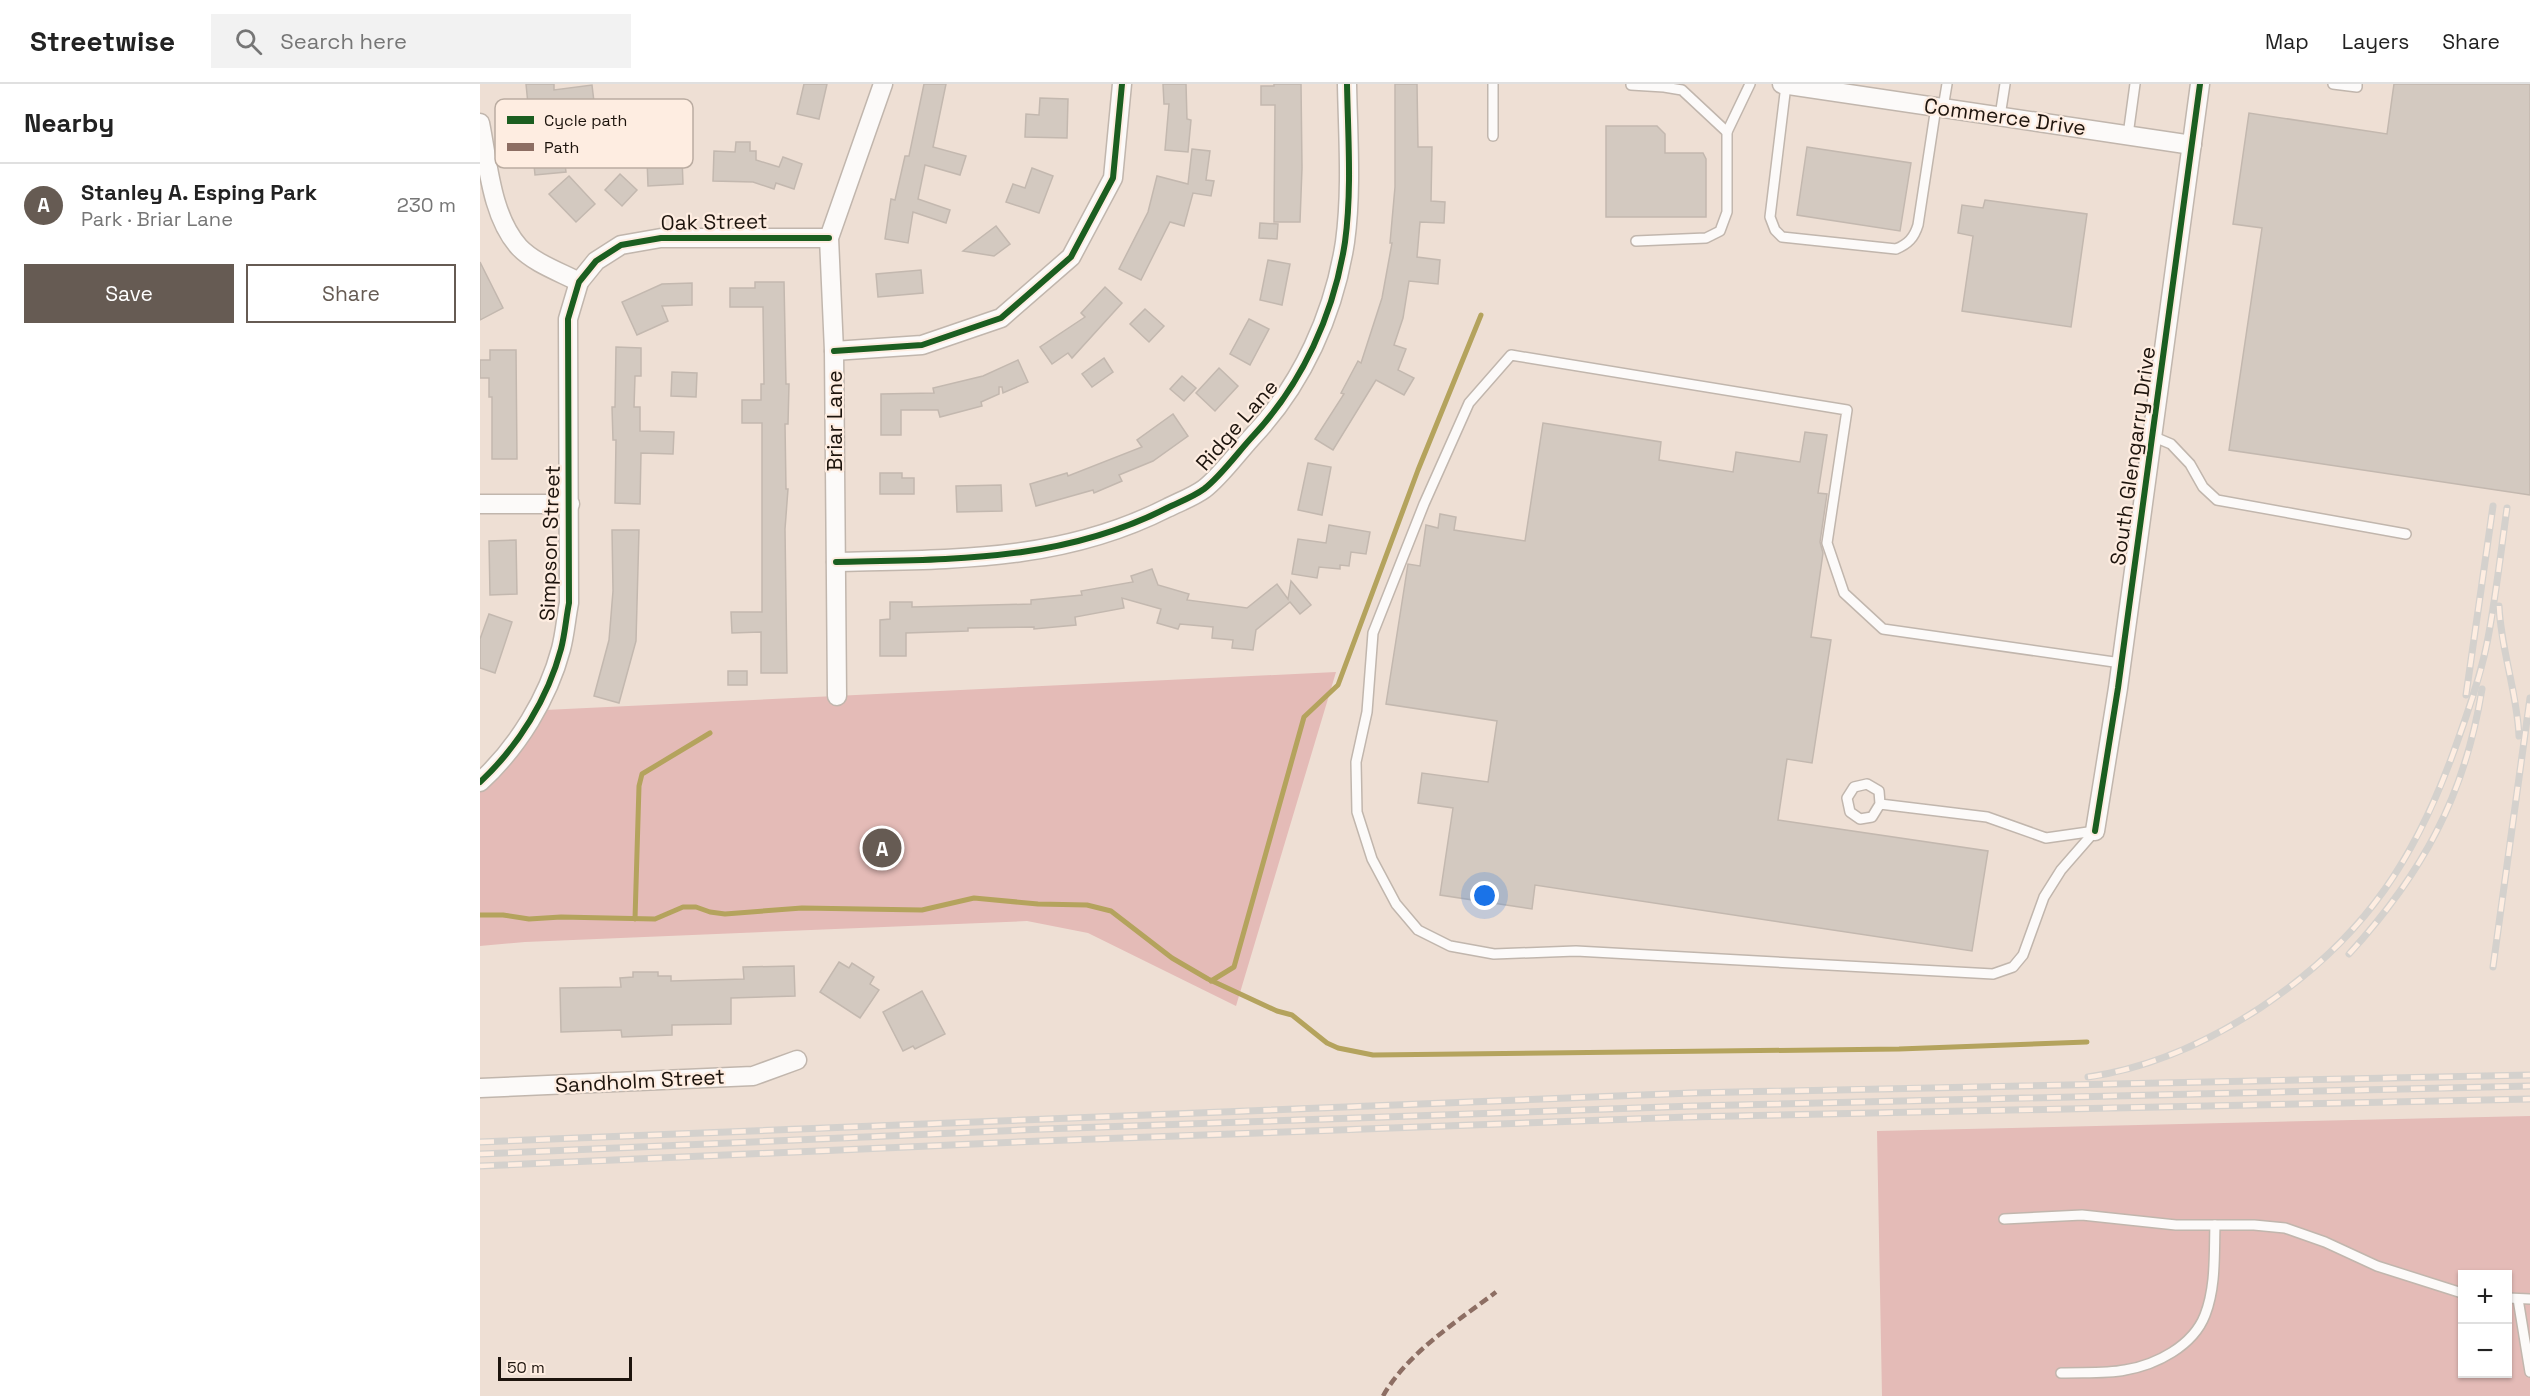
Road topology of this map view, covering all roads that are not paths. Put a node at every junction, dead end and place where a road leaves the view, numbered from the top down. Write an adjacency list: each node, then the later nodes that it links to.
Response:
1 (883, 84): 22 (street, Briar Lane)
2 (1122, 84): 25 (street)
3 (1347, 84): 30 (street, Ridge Lane)
4 (1493, 84): 19 (lane)
5 (1750, 84): 17 (lane)
6 (1784, 84): 14 (street, Commerce Drive); 14 (lane)
7 (1947, 84): 14 (lane)
8 (2004, 84): 15 (lane)
9 (2135, 84): 18 (lane)
10 (2200, 84): 20 (street, South Glengarry Drive)
11 (2333, 84): 12 (lane)
12 (2357, 84)
13 (1631, 85): 17 (lane)
14 (1940, 107): 15 (street, Commerce Drive)
15 (2000, 116): 18 (street, Commerce Drive)
16 (480, 123): 21 (street)
17 (1727, 132): 23 (lane)
18 (2128, 135): 20 (street, Commerce Drive)
19 (1493, 136)
20 (2192, 145): 26 (street, South Glengarry Drive)
21 (488, 200): 24 (street)
22 (828, 238): 24 (street, Oak Street); 25 (street, Briar Lane)
23 (1636, 241)
24 (579, 282): 28 (street, Simpson Street)
25 (834, 351): 30 (street, Briar Lane)
26 (2152, 436): 29 (lane); 31 (street, South Glengarry Drive)
27 (480, 504): 28 (street)
28 (570, 504): 33 (street, Simpson Street)
29 (2406, 534)
30 (836, 562): 32 (street, Briar Lane)
31 (2121, 663): 35 (street, South Glengarry Drive); 35 (lane)
32 (837, 696)
33 (480, 782)
34 (1880, 804): 35 (lane)
35 (2095, 831)
36 (797, 1060): 37 (street, Sandholm Street)
37 (480, 1088)
38 (2004, 1219): 39 (lane)
39 (2215, 1225): 40 (lane); 45 (lane)
40 (2458, 1291)
41 (2512, 1298): 42 (lane)
42 (2518, 1299): 43 (lane); 44 (lane)
43 (2530, 1299)
44 (2530, 1372)
45 (2061, 1373)

